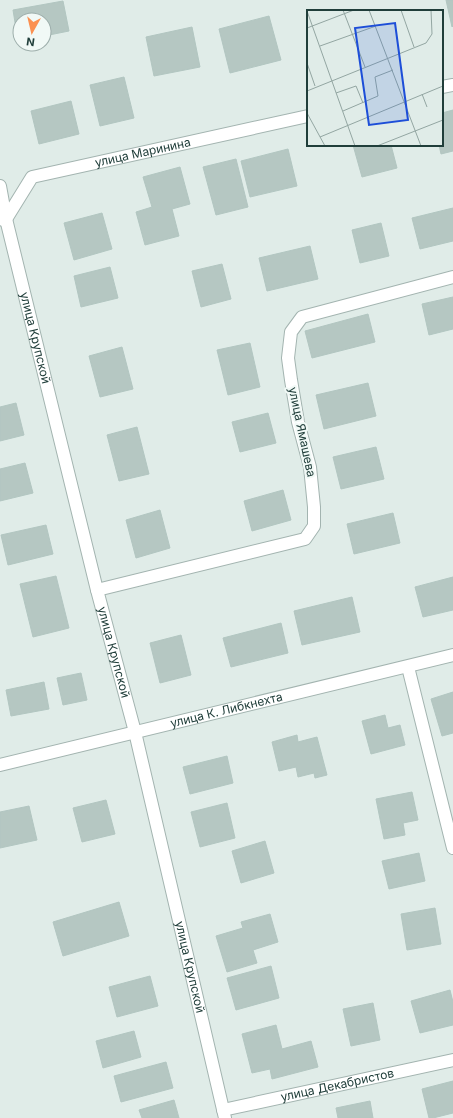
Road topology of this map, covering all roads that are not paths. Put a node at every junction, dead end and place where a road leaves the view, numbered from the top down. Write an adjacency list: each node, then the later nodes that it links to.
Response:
1 (453, 84): 2 (street)
2 (443, 87)
3 (307, 116): 5 (street, улица Маринина)
4 (0, 186): 5 (street, улица Крупской)
5 (3, 220): 7 (street, улица Крупской)
6 (453, 277): 7 (street, улица Ямашева)
7 (97, 590): 10 (street, улица Крупской)
8 (453, 655): 9 (street, улица К. Либкнехта)
9 (408, 667): 10 (street, улица К. Либкнехта); 12 (street)
10 (135, 732): 11 (street, улица К. Либкнехта); 14 (street, улица Крупской)
11 (0, 765)
12 (453, 848)
13 (453, 1060): 14 (street, улица Декабристов)
14 (224, 1114)

